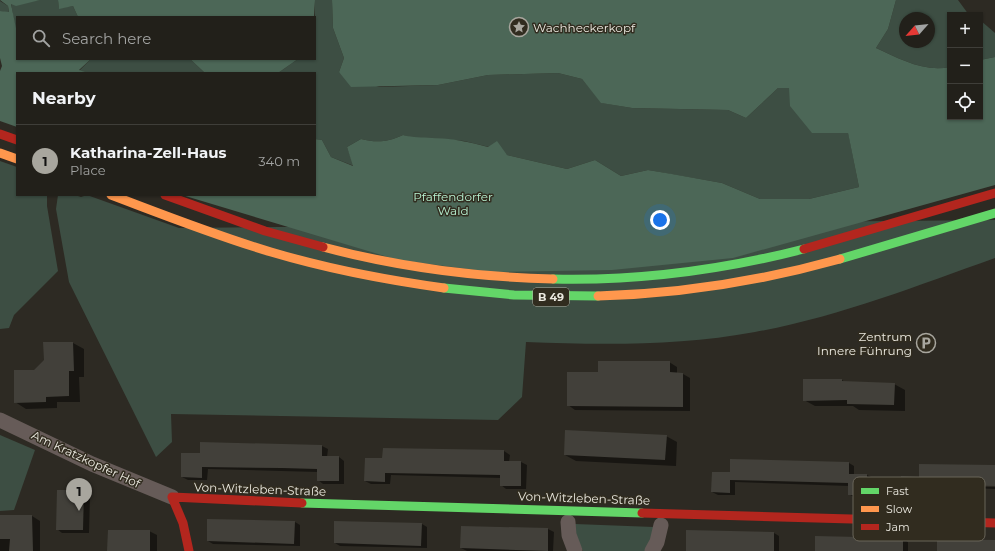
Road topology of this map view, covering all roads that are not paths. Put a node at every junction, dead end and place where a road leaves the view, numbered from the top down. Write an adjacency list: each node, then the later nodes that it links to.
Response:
1 (0, 134): 2 (main road)
2 (16, 140)
3 (0, 153): 4 (main road)
4 (16, 159)
5 (995, 193): 7 (main road, B 49)
6 (114, 196): 8 (main road, B 49)
7 (168, 196)
8 (995, 213)
9 (0, 420): 10 (street, Am Kratzkopfer Hof)
10 (172, 497): 11 (main road, Von-Witzleben-Straße); 16 (main road)
11 (853, 519)
12 (568, 522): 17 (street)
13 (985, 523): 14 (main road, Von-Witzleben-Straße)
14 (995, 523)
15 (661, 525): 18 (street)
16 (189, 551)
17 (575, 551)
18 (652, 551)

